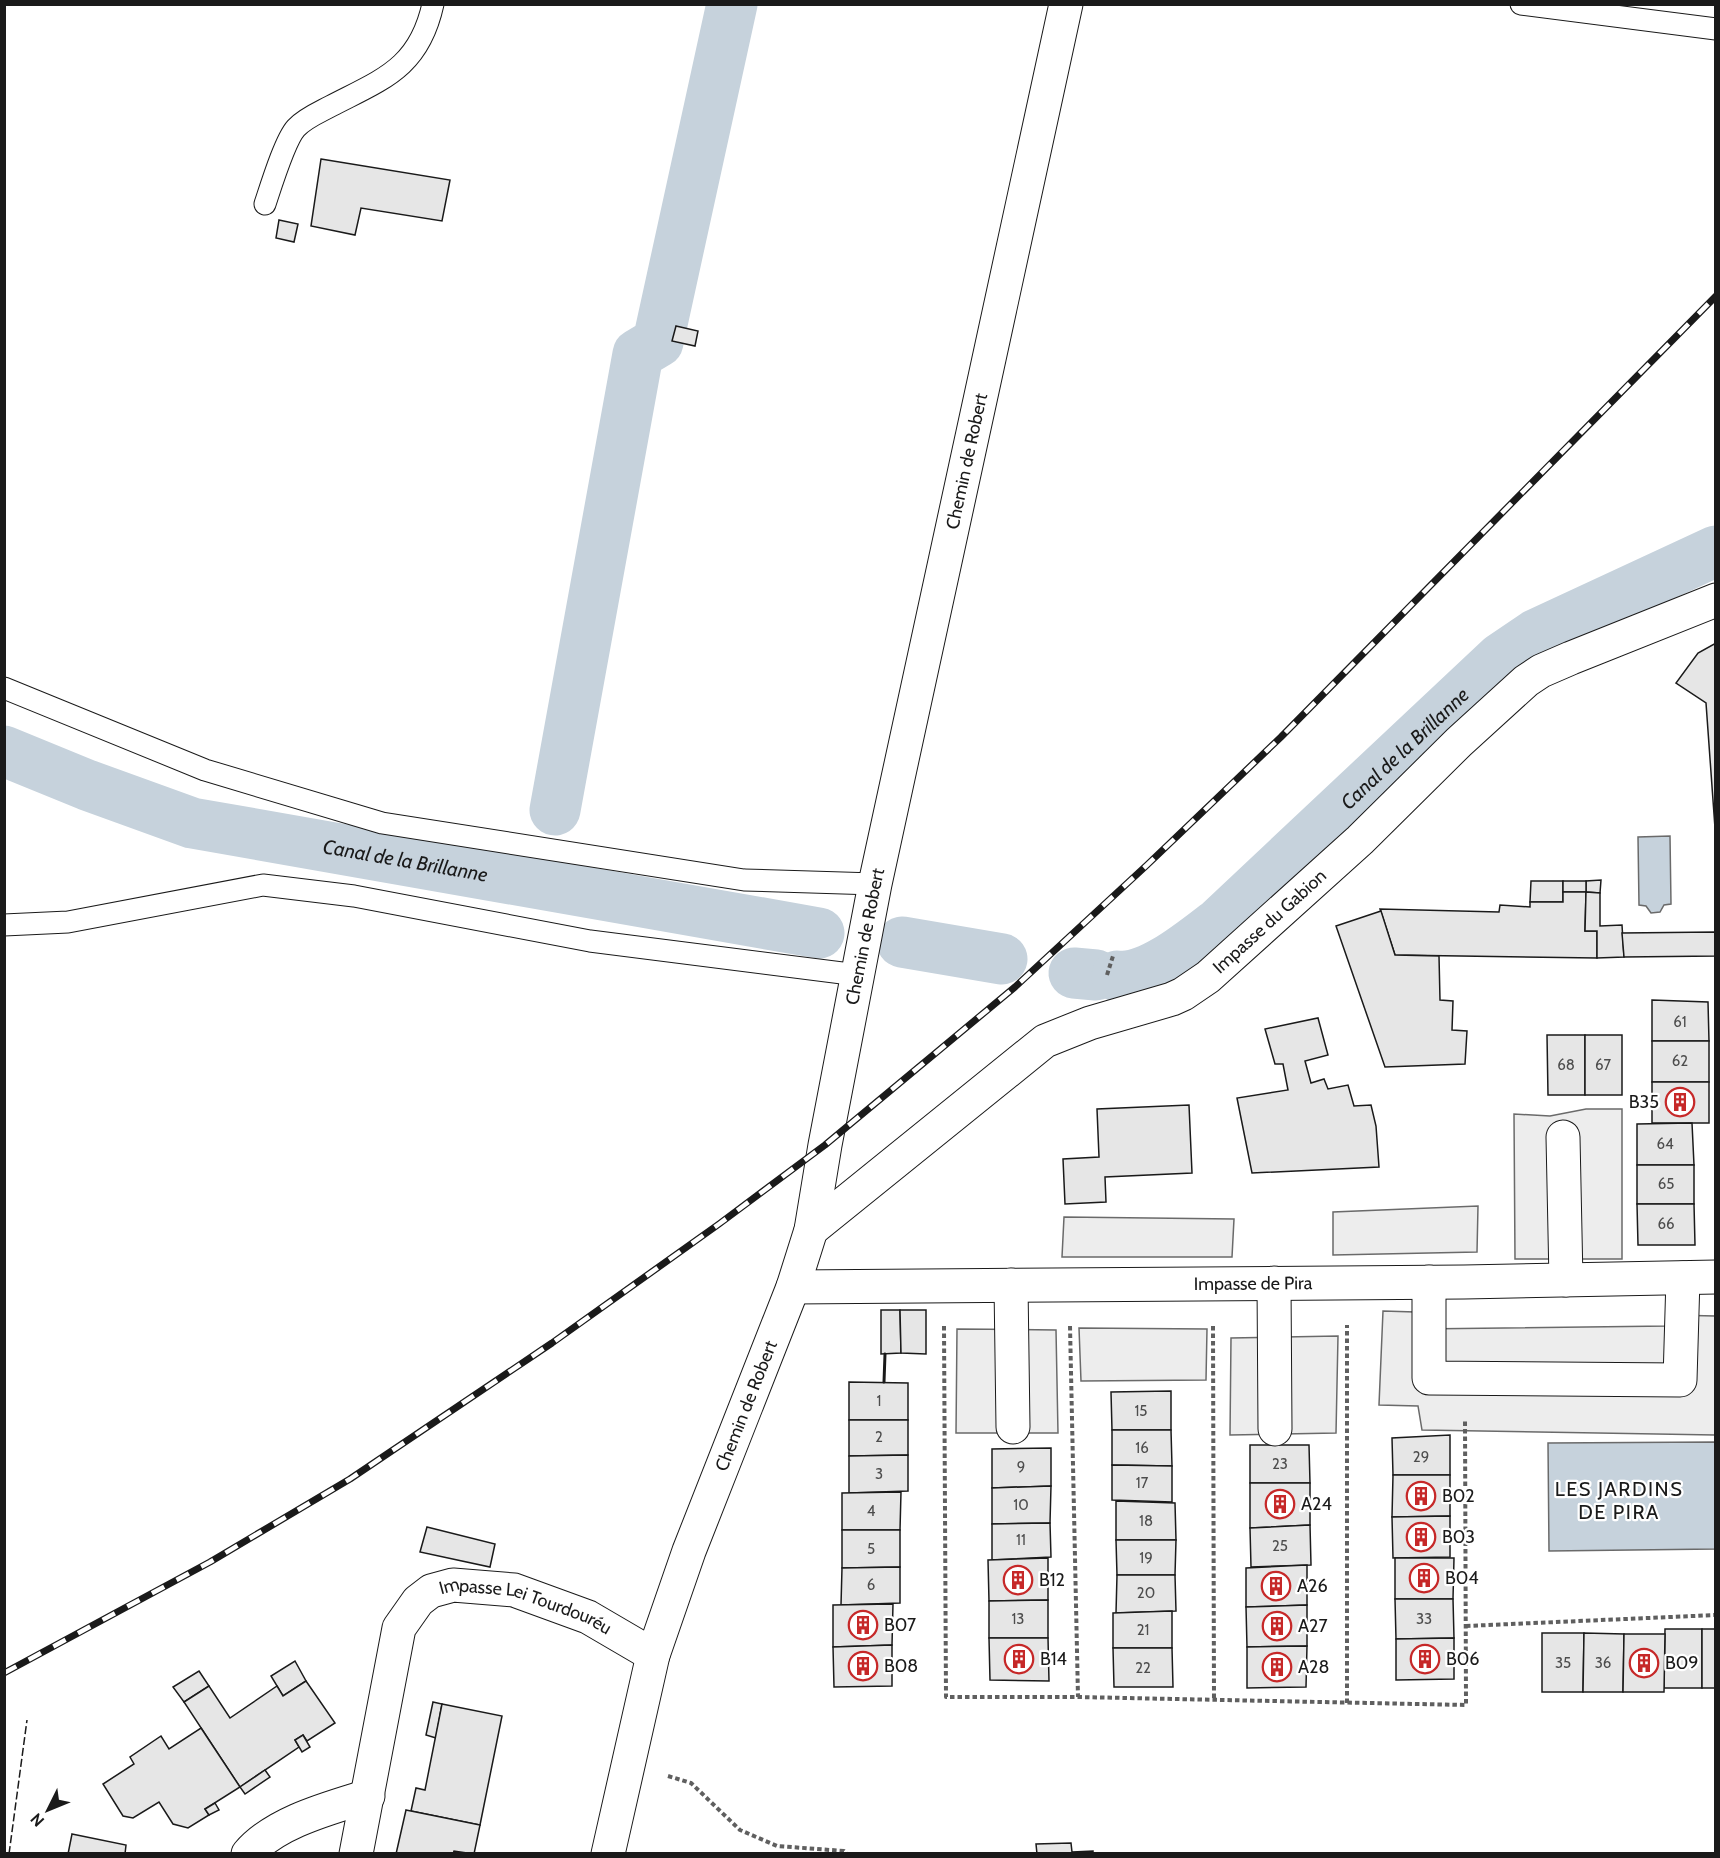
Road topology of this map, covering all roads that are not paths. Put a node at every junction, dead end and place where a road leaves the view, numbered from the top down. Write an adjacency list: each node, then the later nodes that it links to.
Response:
1 (433, 4): 5 (lane)
2 (1066, 4): 8 (street, Chemin de Robert)
3 (1521, 4): 4 (lane)
4 (1716, 29)
5 (265, 204)
6 (1716, 600): 12 (street, Impasse du Gabion)
7 (4, 688): 8 (lane)
8 (875, 884): 10 (street, Chemin de Robert)
9 (4, 925): 10 (lane)
10 (858, 975): 12 (street, Chemin de Robert)
11 (1563, 1137): 15 (street)
12 (811, 1230): 19 (street, Chemin de Robert)
13 (1716, 1277): 14 (street, Impasse de Pira)
14 (1683, 1278): 15 (street, Impasse de Pira); 16 (street)
15 (1566, 1280): 16 (street, Impasse de Pira)
16 (1429, 1282): 17 (street, Impasse de Pira)
17 (1274, 1283): 18 (street, Impasse de Pira); 21 (street)
18 (1011, 1286): 19 (street, Impasse de Pira); 20 (street)
19 (793, 1287): 22 (street, Chemin de Robert)
20 (1013, 1427)
21 (1275, 1429)
22 (653, 1655): 23 (street, Impasse Lei Tourdouréu); 26 (street, Chemin de Robert)
23 (368, 1796): 24 (street); 25 (street, Impasse Lei Tourdouréu)
24 (248, 1854)
25 (356, 1854)
26 (608, 1854)

